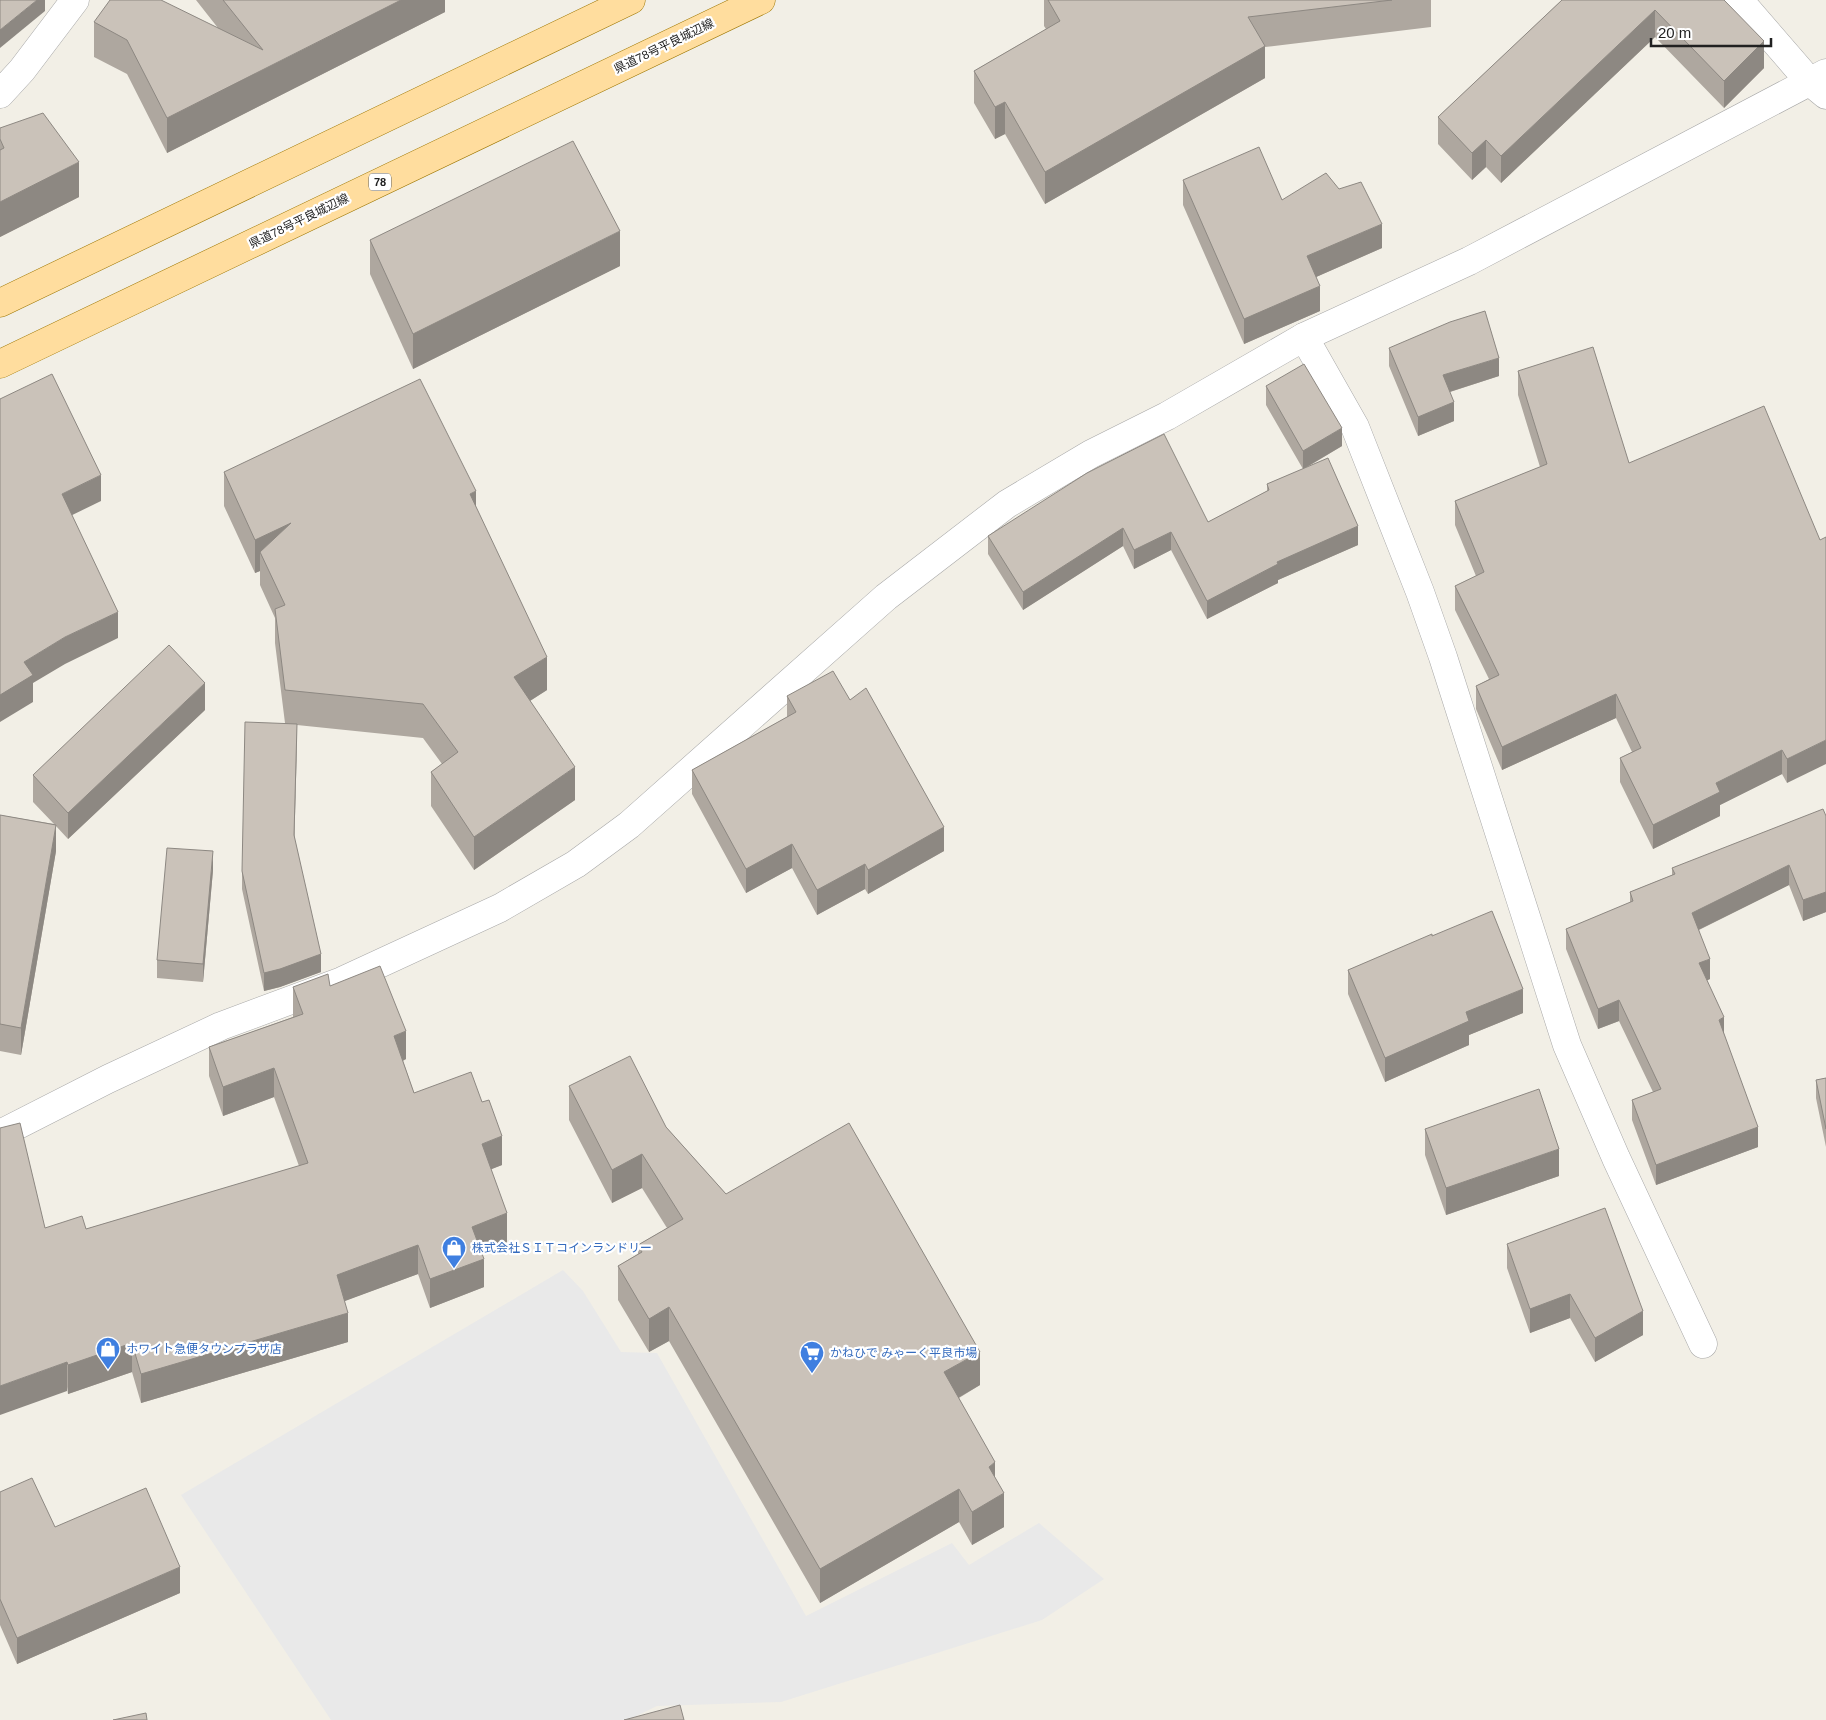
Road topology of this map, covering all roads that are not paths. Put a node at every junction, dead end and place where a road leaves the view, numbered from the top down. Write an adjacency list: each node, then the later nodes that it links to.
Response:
1 (75, 0): 6 (street)
2 (631, 0): 7 (main road)
3 (761, 0): 9 (main road, 県道78号平良城辺線 / 78)
4 (1739, 0): 5 (street)
5 (1820, 83): 8 (street)
6 (0, 94)
7 (0, 304)
8 (1304, 337): 10 (street); 11 (street)
9 (0, 364)
10 (0, 1134)
11 (1703, 1344)

